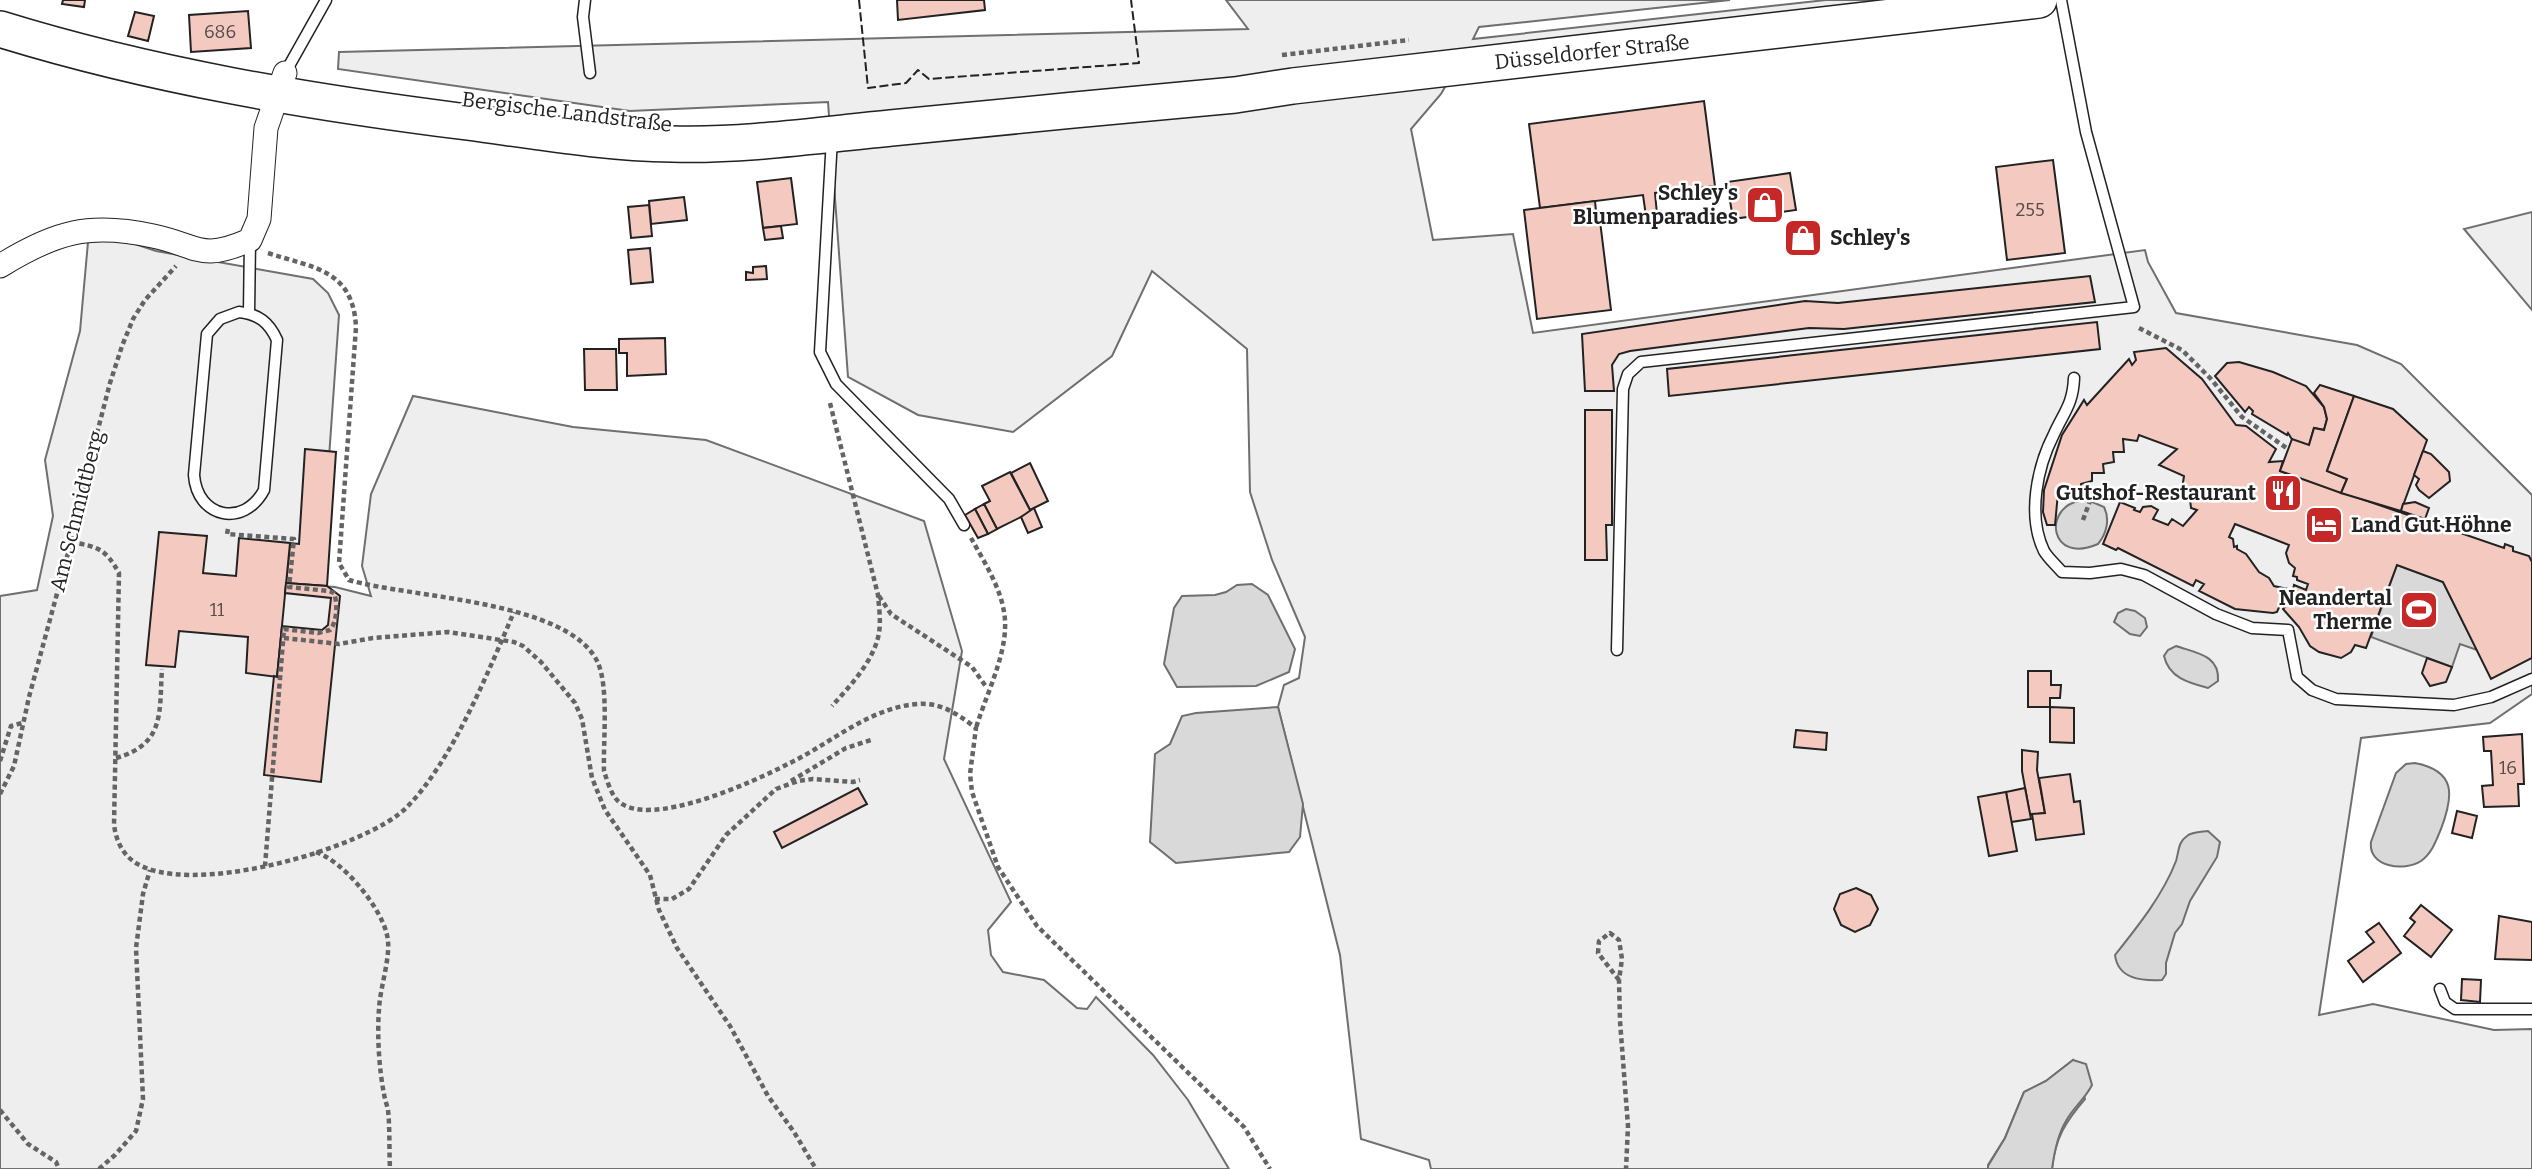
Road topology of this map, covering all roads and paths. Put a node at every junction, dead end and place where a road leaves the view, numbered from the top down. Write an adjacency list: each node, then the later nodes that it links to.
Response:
1 (326, 0): 7 (lane)
2 (585, 0): 6 (lane)
3 (2039, 0): 8 (main road, Düsseldorfer Straße)
4 (2061, 0): 27 (lane)
5 (0, 29): 7 (main road, Bergische Landstraße)
6 (590, 73)
7 (281, 84): 9 (main road, Bergische Landstraße); 10 (street)
8 (1145, 103): 9 (main road, Bergische Landstraße)
9 (833, 134): 15 (lane)
10 (250, 240): 11 (street); 13 (lane); 24 (path)
11 (197, 251): 12 (street); 22 (path, Am Schmidtberg)
12 (0, 266)
13 (249, 313): 19 (lane); 19 (lane)
14 (2139, 328): 17 (path)
15 (826, 368): 21 (lane); 23 (path)
16 (2074, 378): 29 (lane)
17 (2288, 449)
18 (2090, 502): 20 (path)
19 (229, 513): 25 (path)
20 (2083, 520)
21 (964, 525): 30 (path)
22 (71, 542): 32 (path, Am Schmidtberg); 35 (path)
23 (878, 595): 30 (path); 31 (path)
24 (514, 612): 26 (path); 33 (path)
25 (284, 638): 26 (path); 41 (path)
26 (502, 640): 40 (path); 43 (path)
27 (1617, 650)
28 (162, 669): 35 (path)
29 (2532, 679)
30 (988, 689): 33 (path)
31 (832, 706)
32 (23, 722): 36 (path); 39 (path, Am Schmidtberg)
33 (976, 729): 52 (path)
34 (871, 740): 38 (path)
35 (116, 758): 42 (path)
36 (0, 761)
37 (860, 780): 38 (path)
38 (781, 787): 43 (path)
39 (0, 794)
40 (315, 852): 41 (path); 50 (path)
41 (265, 866): 42 (path)
42 (150, 870): 49 (path)
43 (655, 899): 51 (path)
44 (1619, 980): 44 (path); 53 (path)
45 (2440, 989): 46 (lane)
46 (2532, 1009)
47 (0, 1110): 48 (path)
48 (59, 1169)
49 (99, 1169)
50 (390, 1169)
51 (816, 1169)
52 (1270, 1169)
53 (1626, 1169)

